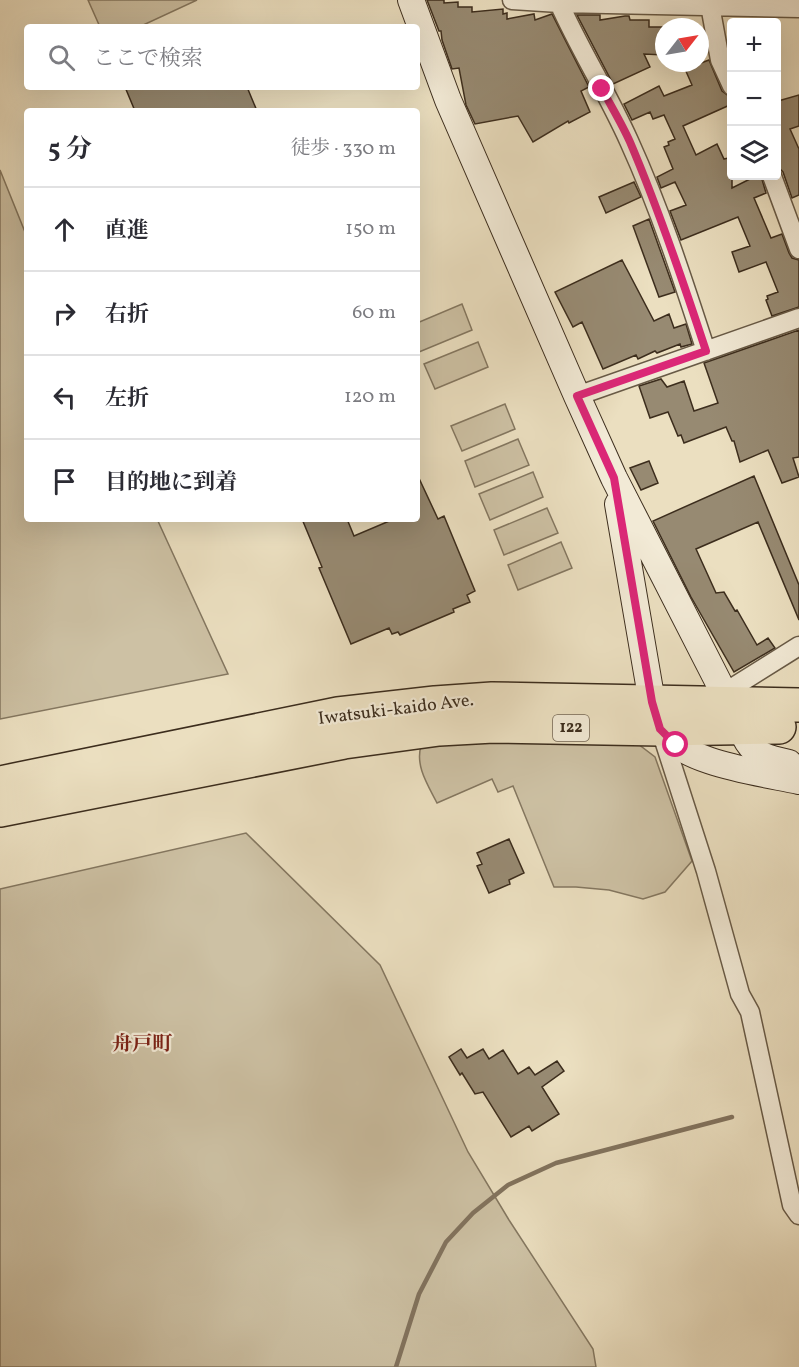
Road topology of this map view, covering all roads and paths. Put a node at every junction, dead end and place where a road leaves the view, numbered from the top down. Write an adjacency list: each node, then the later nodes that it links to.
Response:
1 (411, 0): 7 (street)
2 (512, 0): 3 (street)
3 (559, 3): 4 (street); 12 (street)
4 (709, 3): 5 (street); 8 (street)
5 (799, 8)
6 (420, 24): 13 (street)
7 (420, 24)
8 (727, 75)
9 (773, 180): 10 (street)
10 (799, 249)
11 (799, 318): 12 (street)
12 (706, 351): 13 (street)
13 (577, 396): 14 (street)
14 (614, 478): 16 (street); 18 (street)
15 (799, 646): 16 (street)
16 (725, 695)
17 (799, 705): 18 (highway, Iwatsuki-kaido Ave. / 122)
18 (656, 715): 19 (highway, Iwatsuki-kaido Ave. / 122); 20 (highway, Iwatsuki-kaido Ave. / 122); 23 (street); 26 (street)
19 (799, 727)
20 (341, 728): 24 (highway, Iwatsuki-kaido Ave. / 122); 25 (highway, Iwatsuki-kaido Ave. / 122)
21 (745, 737): 22 (street)
22 (799, 765)
23 (799, 781)
24 (0, 783)
25 (0, 810)
26 (799, 1215)

